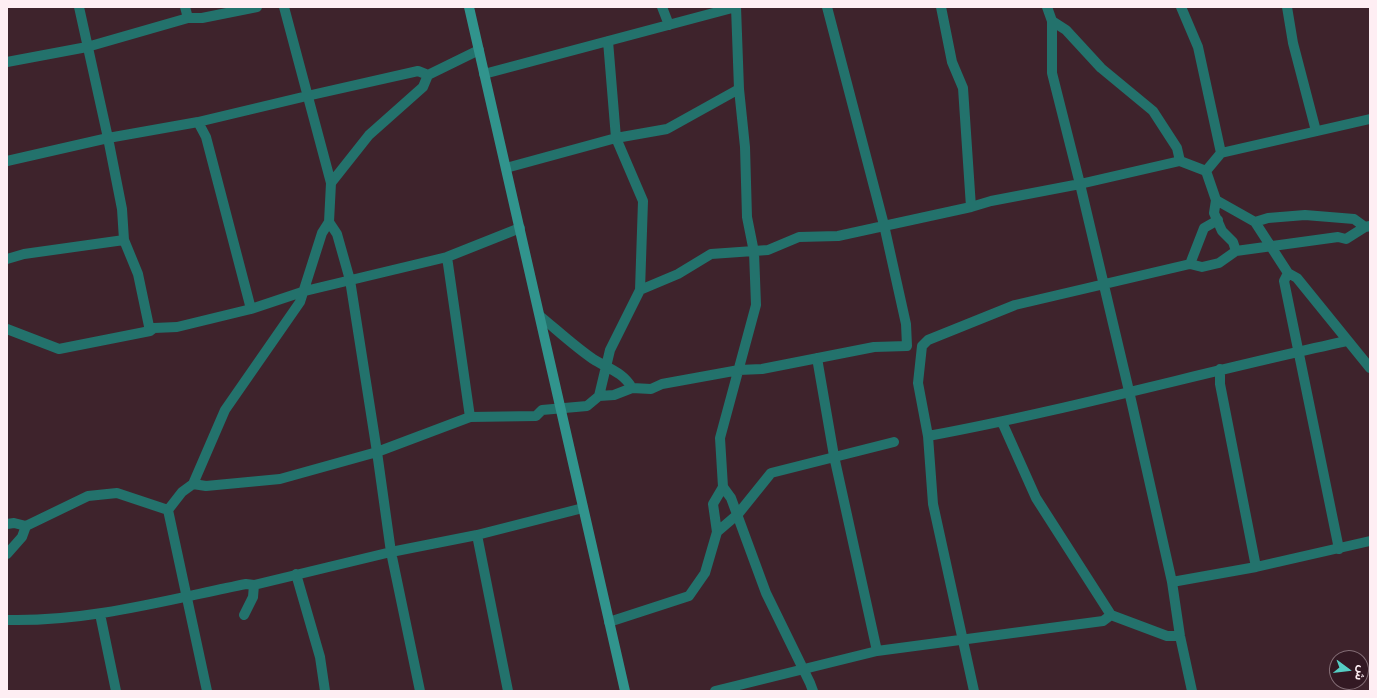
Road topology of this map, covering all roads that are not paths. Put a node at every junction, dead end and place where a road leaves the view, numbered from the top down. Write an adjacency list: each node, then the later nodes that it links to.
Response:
1 (79, 7): 17 (street)
2 (185, 7): 13 (street)
3 (257, 7): 13 (street)
4 (284, 7): 23 (street)
5 (469, 7): 18 (main road)
6 (662, 7): 15 (street)
7 (736, 7): 15 (street); 22 (street)
8 (827, 7): 41 (street)
9 (941, 7): 37 (street)
10 (1047, 7): 14 (street)
11 (1181, 7): 29 (street)
12 (1287, 7): 26 (street)
13 (188, 18): 17 (street)
14 (1052, 21): 30 (street); 35 (street)
15 (669, 25): 16 (street)
16 (608, 41): 20 (street); 28 (street)
17 (87, 46): 19 (street); 27 (street)
18 (479, 50): 20 (main road); 21 (street)
19 (7, 62)
20 (484, 74): 32 (main road)
21 (428, 75): 23 (street); 34 (street)
22 (739, 89): 28 (street); 47 (street)
23 (307, 96): 25 (street); 34 (street)
24 (1370, 119): 26 (street)
25 (198, 122): 27 (street); 56 (street)
26 (1316, 131): 29 (street)
27 (108, 138): 31 (street); 44 (street)
28 (616, 138): 32 (street); 54 (street)
29 (1221, 153): 33 (street)
30 (1180, 160): 33 (street); 35 (street)
31 (7, 161)
32 (506, 168): 43 (main road)
33 (1206, 171): 36 (street)
34 (331, 183): 39 (street)
35 (1080, 184): 37 (street); 53 (street)
36 (1216, 200): 38 (street); 40 (street)
37 (971, 207): 41 (street)
38 (1218, 220): 46 (street); 50 (street)
39 (329, 222): 52 (street); 55 (street)
40 (1255, 222): 42 (street); 45 (street)
41 (884, 225): 47 (street); 62 (street)
42 (1367, 227): 45 (street)
43 (520, 228): 48 (street); 57 (main road)
44 (124, 240): 49 (street); 59 (street)
45 (1270, 246): 46 (street); 51 (street)
46 (1236, 251): 50 (street)
47 (754, 252): 54 (street); 66 (street)
48 (447, 257): 52 (street); 71 (street)
49 (7, 259)
50 (1190, 264): 53 (street)
51 (1288, 273): 60 (street); 61 (street)
52 (350, 280): 55 (street); 75 (street)
53 (1104, 284): 68 (street); 73 (street)
54 (640, 290): 63 (street)
55 (305, 291): 56 (street); 77 (street)
56 (251, 309): 59 (street)
57 (540, 316): 63 (street); 70 (main road)
58 (7, 329): 59 (street)
59 (150, 331)
60 (1347, 341): 61 (street); 64 (street)
61 (1297, 352): 65 (street); 87 (street)
62 (817, 358): 66 (street); 76 (street)
63 (606, 365): 67 (street); 69 (street)
64 (1370, 368)
65 (1220, 369): 68 (street); 90 (street)
66 (739, 370): 67 (street); 78 (street)
67 (632, 388): 69 (street)
68 (1129, 391): 72 (street); 92 (street)
69 (599, 396): 70 (street)
70 (561, 409): 71 (street); 79 (main road)
71 (470, 418): 75 (street)
72 (1002, 422): 73 (street); 97 (street)
73 (928, 436): 101 (street)
74 (894, 442): 76 (street)
75 (377, 452): 77 (street); 88 (street)
76 (834, 456): 81 (street); 102 (street)
77 (193, 484): 80 (street)
78 (723, 487): 81 (street); 84 (street)
79 (583, 508): 85 (street); 99 (main road)
80 (168, 510): 83 (street); 94 (street)
81 (738, 514): 84 (street); 103 (street)
82 (7, 524): 83 (street)
83 (26, 526): 89 (street)
84 (717, 532): 99 (street)
85 (477, 535): 88 (street); 109 (street)
86 (1370, 541): 87 (street)
87 (1339, 549): 90 (street)
88 (391, 552): 91 (street); 108 (street)
89 (7, 554)
90 (1256, 567): 92 (street)
91 (296, 574): 93 (street); 107 (street)
92 (1172, 582): 100 (street)
93 (254, 585): 94 (street); 96 (street)
94 (185, 596): 95 (street); 106 (street)
95 (100, 614): 98 (street); 105 (street)
96 (244, 615)
97 (1111, 615): 100 (street); 101 (street)
98 (7, 620)
99 (610, 622): 110 (main road)
100 (1180, 636): 114 (street)
101 (962, 639): 102 (street); 113 (street)
102 (877, 651): 103 (street)
103 (803, 669): 104 (street); 112 (street)
104 (732, 689): 111 (street)
105 (116, 691)
106 (206, 691)
107 (326, 691)
108 (420, 691)
109 (508, 691)
110 (625, 691)
111 (715, 691)
112 (813, 691)
113 (974, 691)
114 (1192, 691)

